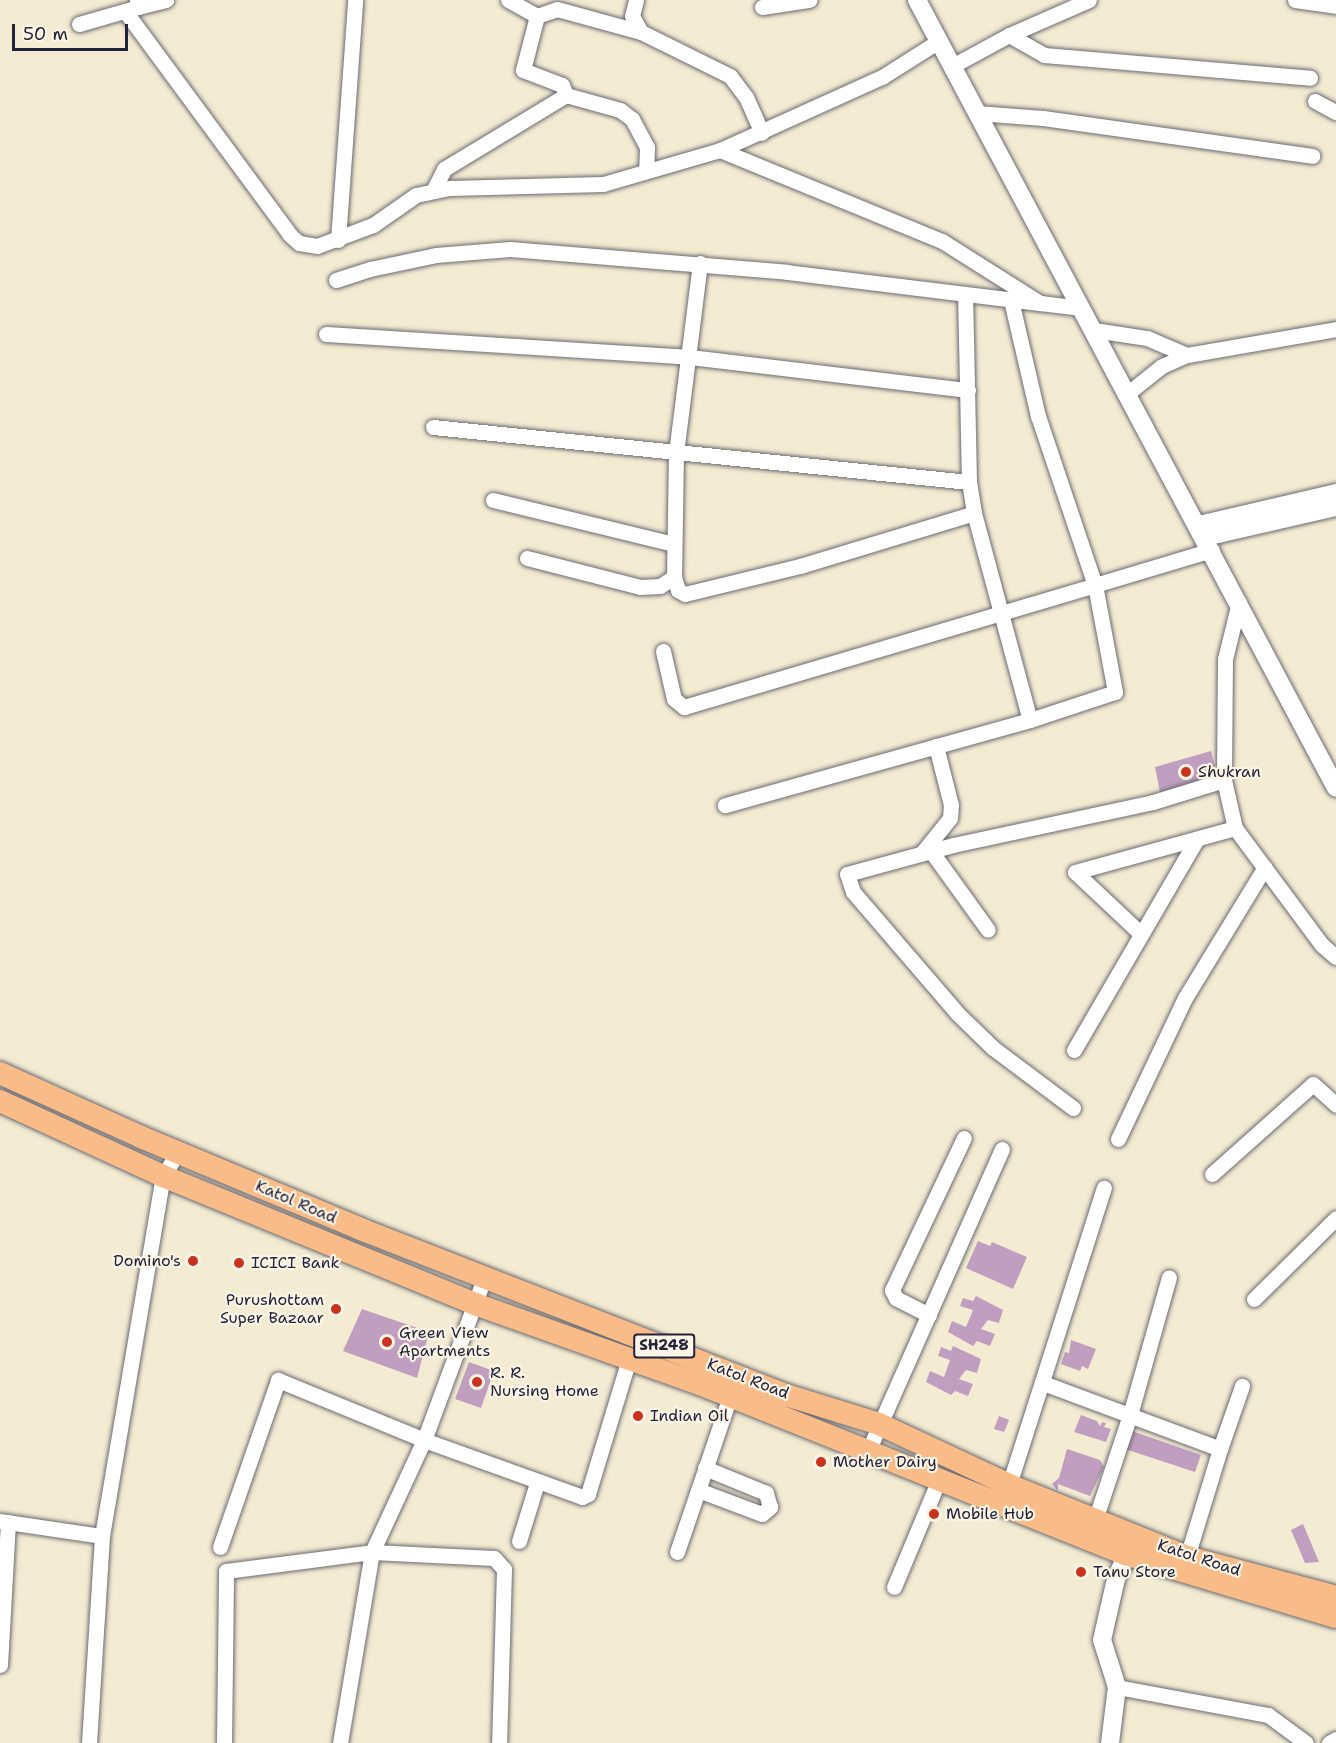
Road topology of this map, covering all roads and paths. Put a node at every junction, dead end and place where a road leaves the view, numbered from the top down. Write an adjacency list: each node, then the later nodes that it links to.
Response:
1 (166, 0): 9 (street)
2 (355, 0): 28 (street)
3 (508, 0): 12 (street)
4 (636, 0): 14 (street)
5 (809, 0): 11 (street)
6 (917, 0): 16 (street)
7 (1089, 0): 15 (street)
8 (1295, 0): 10 (street)
9 (133, 6): 13 (street); 28 (street)
10 (1336, 6)
11 (762, 7)
12 (537, 16): 14 (street); 19 (street)
13 (78, 24)
14 (641, 32): 23 (street)
15 (1009, 35): 17 (street); 18 (street)
16 (939, 41): 17 (street); 23 (street)
17 (952, 66): 22 (street)
18 (1310, 78)
19 (566, 95): 26 (street); 27 (street)
20 (1315, 101): 21 (street)
21 (1336, 111)
22 (977, 113): 25 (street); 34 (street)
23 (762, 133): 24 (street)
24 (720, 150): 26 (street); 33 (street)
25 (1312, 156)
26 (646, 170): 27 (street)
27 (433, 191): 28 (street)
28 (338, 240)
29 (700, 263): 30 (street); 31 (street); 39 (street)
30 (336, 280)
31 (965, 296): 32 (street); 40 (street)
32 (1011, 300): 33 (street); 53 (street)
33 (1040, 303): 34 (street)
34 (1082, 308): 36 (street)
35 (1336, 329): 38 (street)
36 (1094, 330): 38 (street); 41 (street)
37 (326, 334): 39 (street)
38 (1187, 355): 41 (street)
39 (690, 357): 40 (street); 43 (street)
40 (968, 390): 44 (street)
41 (1128, 393): 49 (street)
42 (433, 427): 43 (street)
43 (676, 452): 44 (street); 50 (street)
44 (969, 482): 48 (street)
45 (1336, 493): 49 (street)
46 (493, 500): 50 (street)
47 (1336, 507): 49 (street)
48 (974, 513): 52 (street); 55 (street)
49 (1205, 538): 53 (street); 54 (street)
50 (674, 544): 52 (street)
51 (527, 558): 52 (street)
52 (674, 577)
53 (1095, 585): 55 (street); 57 (street)
54 (1239, 602): 59 (street); 60 (street)
55 (1002, 613): 56 (street); 57 (street)
56 (663, 651)
57 (1030, 720): 58 (street)
58 (936, 746): 61 (street); 64 (street)
59 (1224, 780): 62 (street); 64 (street)
60 (1336, 788)
61 (725, 805)
62 (1235, 828): 63 (street); 65 (street)
63 (1197, 838): 67 (street); 67 (street)
64 (926, 852): 66 (street); 73 (street)
65 (1265, 867): 68 (street); 75 (street)
66 (988, 930)
67 (1140, 933): 69 (street)
68 (1336, 957)
69 (1074, 1050)
70 (0, 1073): 77 (main road, Katol Road / SH248)
71 (0, 1101): 79 (main road, Katol Road / SH248)
72 (1336, 1105): 78 (street)
73 (1073, 1108)
74 (964, 1138): 86 (street)
75 (1118, 1139)
76 (1002, 1149): 86 (street)
77 (178, 1152): 79 (street); 83 (main road, Katol Road / SH248)
78 (1212, 1174)
79 (163, 1176): 85 (main road, Katol Road / SH248); 103 (street)
80 (1104, 1188): 88 (street)
81 (1336, 1218): 84 (street)
82 (1169, 1277): 91 (street)
83 (484, 1279): 85 (street); 92 (main road, Katol Road / SH248)
84 (1254, 1299)
85 (475, 1304): 87 (main road, Katol Road / SH248); 93 (street)
86 (929, 1315): 92 (street)
87 (629, 1359): 90 (main road, Katol Road / SH248); 98 (street)
88 (1043, 1383): 91 (street); 99 (street)
89 (1242, 1386): 95 (street)
90 (730, 1396): 94 (main road, Katol Road / SH248); 96 (street)
91 (1130, 1415): 95 (street); 101 (street)
92 (879, 1424): 94 (street); 99 (main road, Katol Road / SH248)
93 (424, 1440): 98 (street); 106 (street); 107 (street)
94 (868, 1449): 97 (main road, Katol Road / SH248)
95 (1220, 1449): 109 (street)
96 (705, 1468): 100 (street); 100 (street)
97 (940, 1477): 105 (main road, Katol Road / SH248); 110 (street)
98 (537, 1483): 104 (street)
99 (1009, 1485): 101 (main road, Katol Road / SH248)
100 (698, 1490): 108 (street)
101 (1095, 1520): 105 (main road, Katol Road / SH248)
102 (4, 1522): 103 (street); 113 (street)
103 (102, 1536): 116 (street)
104 (519, 1541)
105 (1130, 1545): 109 (main road, Katol Road / SH248); 112 (main road, Katol Road / SH248); 114 (street)
106 (220, 1547)
107 (372, 1552): 117 (street); 118 (street); 119 (street)
108 (677, 1552)
109 (1187, 1557): 111 (main road, Katol Road / SH248)
110 (894, 1587)
111 (1336, 1597)
112 (1336, 1617)
113 (0, 1665)
114 (1117, 1687): 120 (street); 121 (street)
115 (1336, 1739): 122 (street)
116 (89, 1743)
117 (224, 1743)
118 (340, 1743)
119 (499, 1743)
120 (1110, 1743)
121 (1306, 1743)
122 (1329, 1743)

